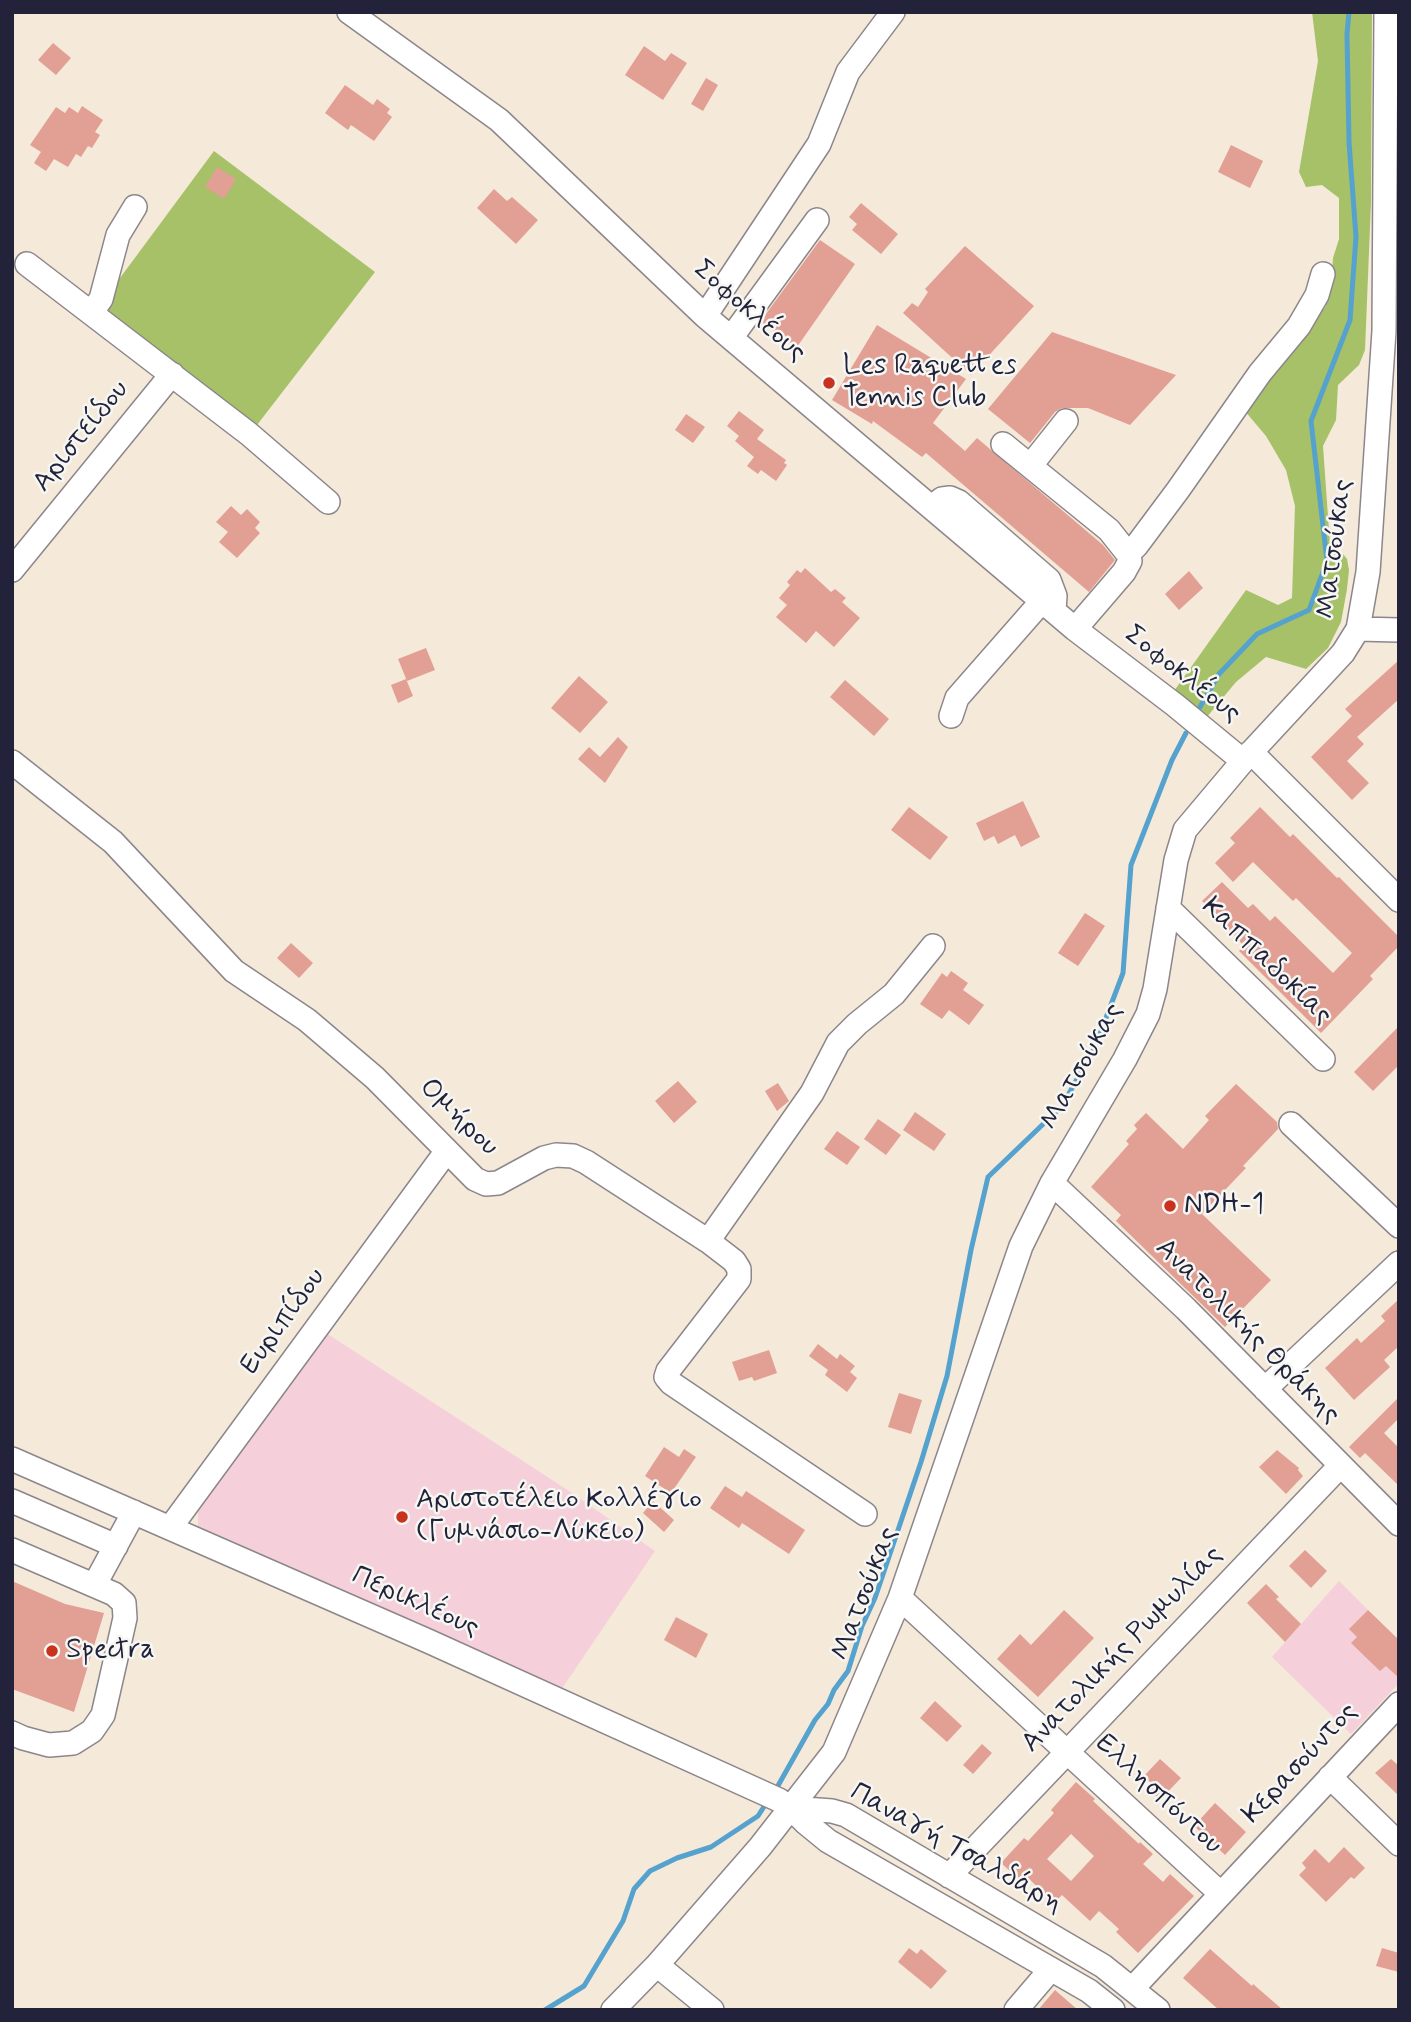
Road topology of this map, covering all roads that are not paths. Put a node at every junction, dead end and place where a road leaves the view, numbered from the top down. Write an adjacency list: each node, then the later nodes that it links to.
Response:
1 (349, 12): 9 (street, Σοφοκλέους)
2 (893, 12): 9 (street)
3 (1386, 12): 12 (street, Ματσούκας)
4 (135, 207): 8 (street)
5 (817, 220): 10 (street)
6 (27, 264): 8 (street)
7 (1323, 274): 17 (street)
8 (91, 313): 11 (street)
9 (705, 316): 10 (street, Σοφοκλέους)
10 (731, 338): 19 (street, Σοφοκλέους)
11 (172, 374): 16 (street); 18 (street, Αριστείδου)
12 (1390, 398): 21 (street, Ματσούκας)
13 (1066, 421): 15 (street)
14 (1003, 444): 15 (street)
15 (1031, 465): 17 (street)
16 (328, 502)
17 (1128, 554): 20 (street)
18 (12, 570)
19 (1048, 606): 20 (street, Σοφοκλέους); 23 (street)
20 (1075, 629): 24 (street, Σοφοκλέους)
21 (1358, 629): 22 (street); 24 (street, Ματσούκας)
22 (1399, 630)
23 (951, 716)
24 (1247, 757): 26 (street, Σοφοκλέους); 27 (street, Ματσούκας)
25 (12, 762): 31 (street, Ομήρου)
26 (1399, 900)
27 (1168, 908): 29 (street, Καππαδοκίας); 32 (street, Ματσούκας)
28 (933, 946): 34 (street)
29 (1323, 1059)
30 (1291, 1124): 33 (street)
31 (446, 1152): 34 (street, Ομήρου); 43 (street, Ευριπίδου)
32 (1052, 1183): 36 (street, Ανατολικής Θράκης); 47 (street, Ματσούκας)
33 (1399, 1226)
34 (708, 1241): 41 (street, Ομήρου)
35 (1399, 1263): 36 (street)
36 (1265, 1389): 38 (street, Ανατολικής Θράκης)
37 (12, 1459): 40 (street, Περικλέους)
38 (1340, 1466): 42 (street, Ανατολικής Θράκης); 50 (street, Ανατολικής Ρωμυλίας)
39 (12, 1501): 44 (street)
40 (134, 1512): 43 (street, Περικλέους); 44 (street)
41 (865, 1514)
42 (1399, 1524)
43 (170, 1528): 52 (street, Περικλέους)
44 (116, 1546): 46 (street)
45 (12, 1550): 46 (street)
46 (95, 1584): 49 (street)
47 (900, 1598): 50 (street, Ελλησπόντου); 52 (street, Ματσούκας)
48 (1399, 1704): 51 (street, Κερασούντος)
49 (12, 1733)
50 (1068, 1751): 54 (street, Ανατολικής Ρωμυλίας); 55 (street, Ελλησπόντου)
51 (1330, 1777): 53 (street); 55 (street, Κερασούντος)
52 (785, 1804): 54 (street, Παναγή Τσαλδάρη); 56 (street, Ματσούκας); 57 (street, Παναγή Τσαλδάρη)
53 (1399, 1844)
54 (949, 1876): 58 (street, Παναγή Τσαλδάρη)
55 (1220, 1894): 58 (street, Κερασούντος)
56 (657, 1965): 59 (street, Ματσούκας); 60 (street)
57 (1051, 1969): 61 (street); 62 (street, Παναγή Τσαλδάρη)
58 (1133, 1988): 63 (street, Παναγή Τσαλδάρη)
59 (613, 2010)
60 (712, 2010)
61 (1016, 2010)
62 (1113, 2010)
63 (1158, 2010)

